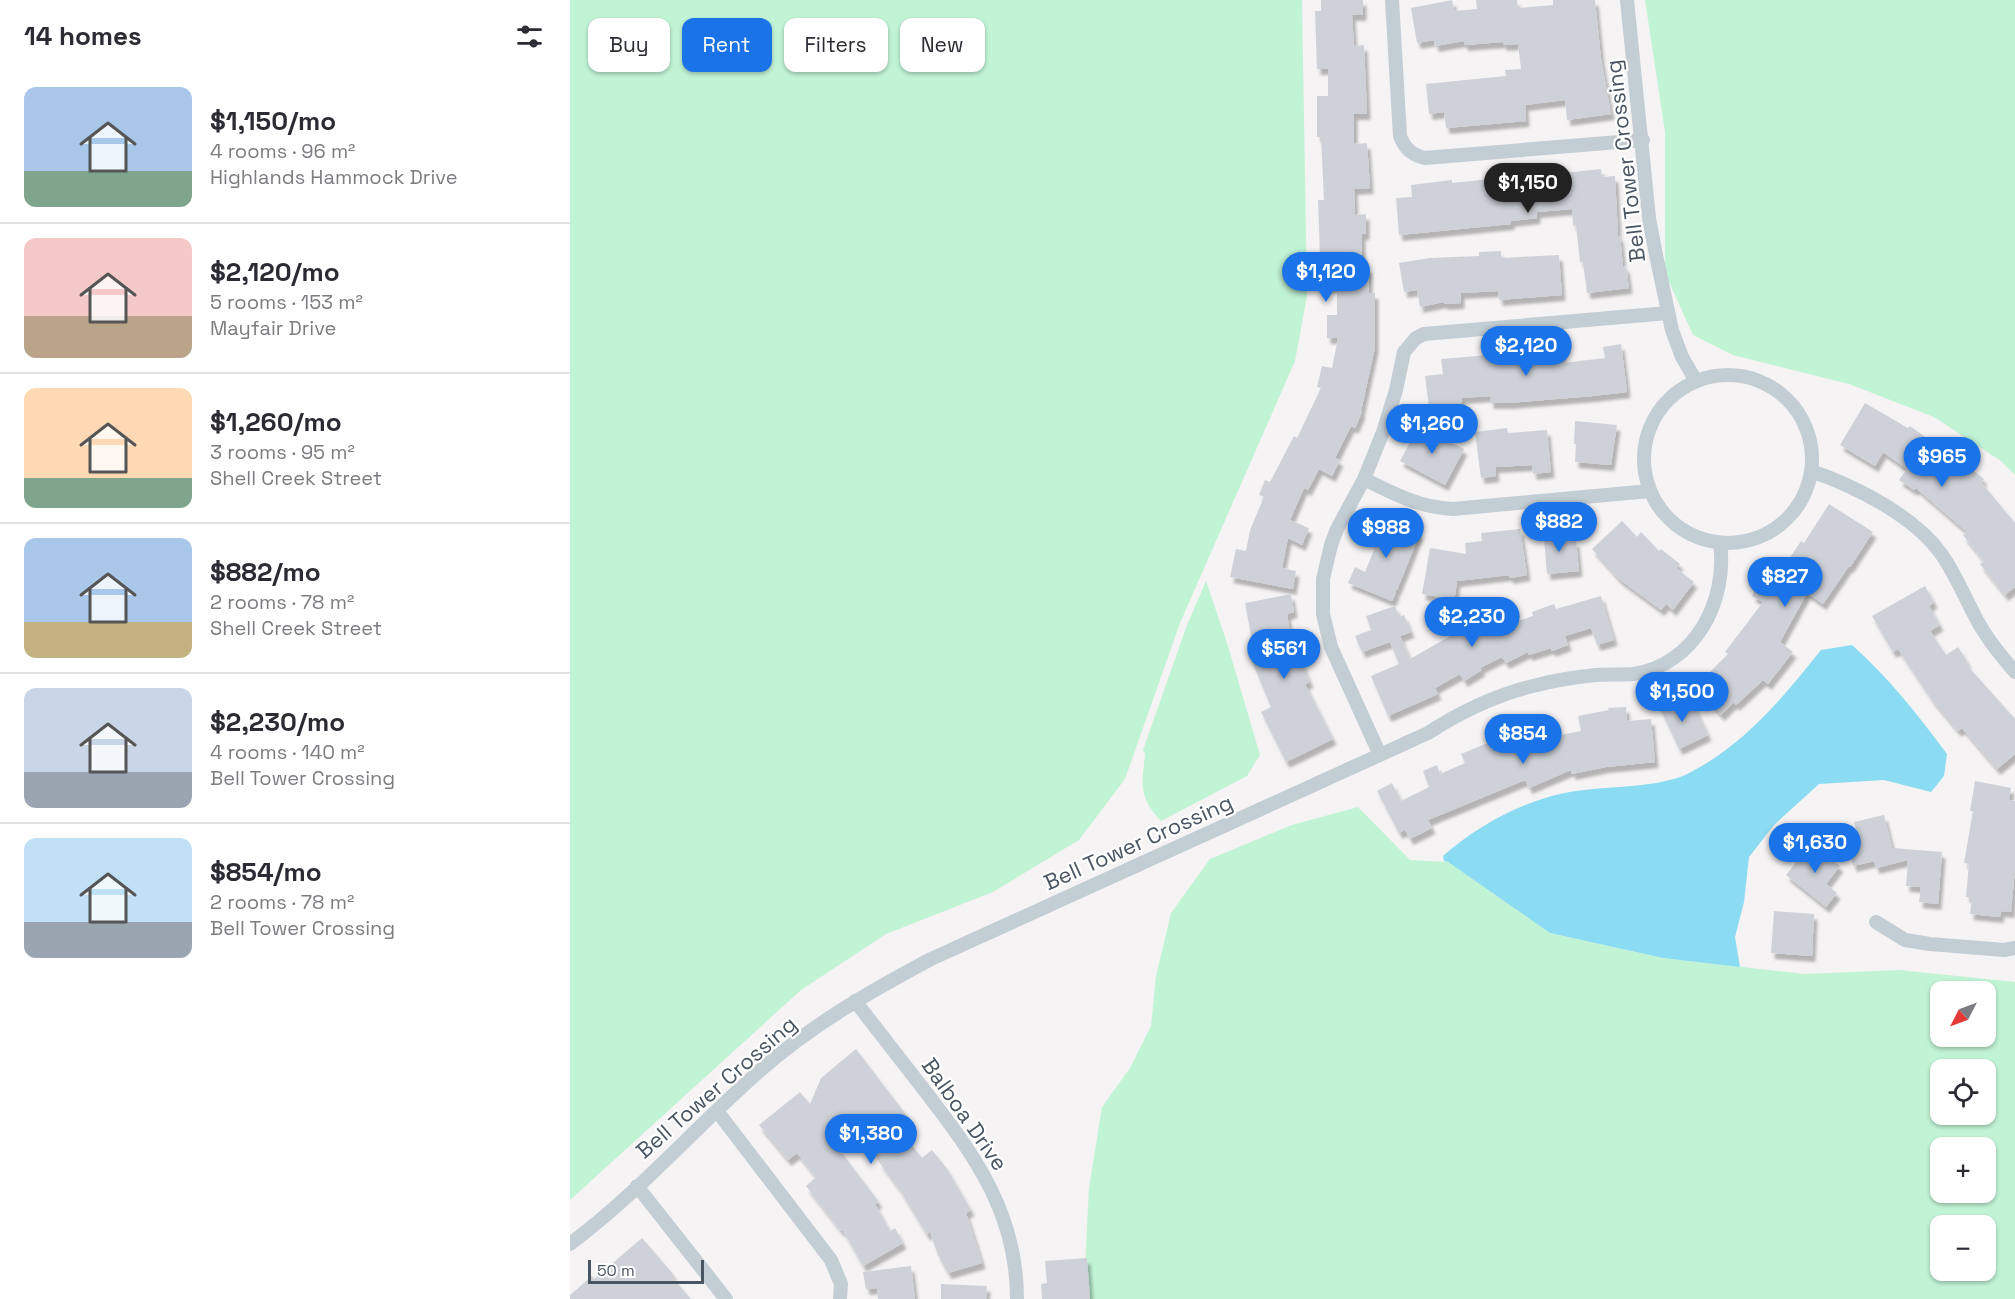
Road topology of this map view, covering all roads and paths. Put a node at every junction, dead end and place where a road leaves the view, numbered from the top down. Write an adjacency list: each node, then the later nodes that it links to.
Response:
1 (1392, 0): 3 (street)
2 (1627, 0): 3 (street, Bell Tower Crossing)
3 (1643, 140): 4 (street, Bell Tower Crossing)
4 (1668, 313): 5 (street, Bell Tower Crossing); 7 (street)
5 (1696, 381): 6 (street); 8 (street)
6 (1811, 471): 9 (street); 10 (street)
7 (1364, 479): 8 (street); 11 (street)
8 (1650, 491): 9 (street)
9 (1720, 543): 11 (street, Bell Tower Crossing)
10 (2015, 672)
11 (1380, 755): 14 (street, Bell Tower Crossing)
12 (1876, 922): 13 (street)
13 (2015, 948)
14 (855, 1001): 15 (street, Bell Tower Crossing); 20 (street, Balboa Drive)
15 (717, 1111): 16 (street, Bell Tower Crossing); 19 (street)
16 (637, 1186): 17 (street, Bell Tower Crossing); 18 (street)
17 (570, 1244)
18 (726, 1299)
19 (840, 1299)
20 (1017, 1299)

